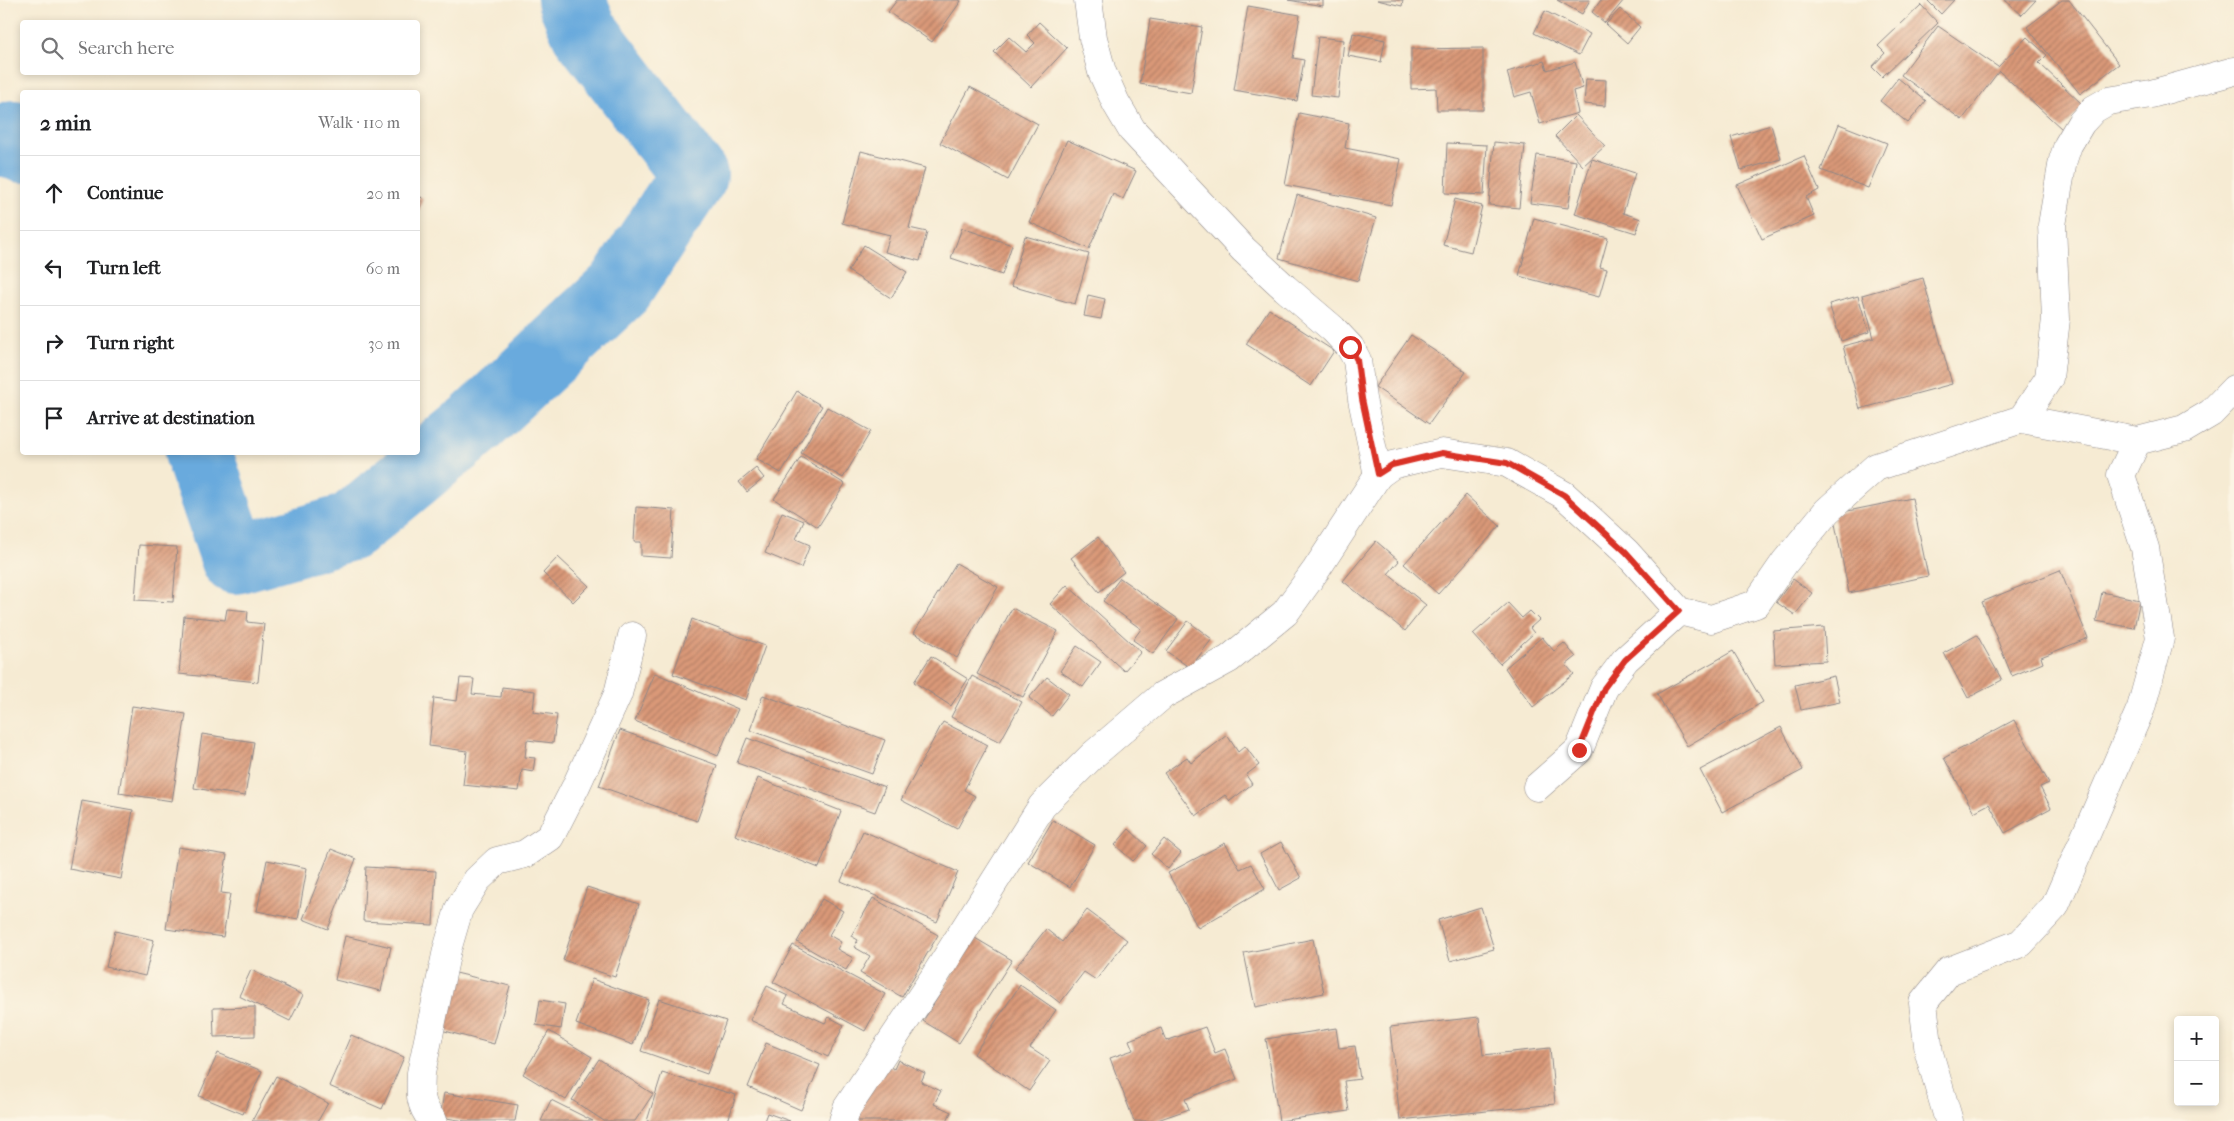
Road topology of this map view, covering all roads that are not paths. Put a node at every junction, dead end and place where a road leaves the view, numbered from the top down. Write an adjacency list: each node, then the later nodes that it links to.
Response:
1 (1088, 0): 6 (street)
2 (2234, 71): 4 (street)
3 (2234, 389): 5 (street)
4 (2022, 419): 5 (street); 7 (street)
5 (2138, 441): 12 (street)
6 (1378, 474): 7 (street); 11 (street)
7 (1679, 611): 9 (street)
8 (632, 636): 10 (street)
9 (1537, 787)
10 (433, 1121)
11 (843, 1121)
12 (1949, 1121)

